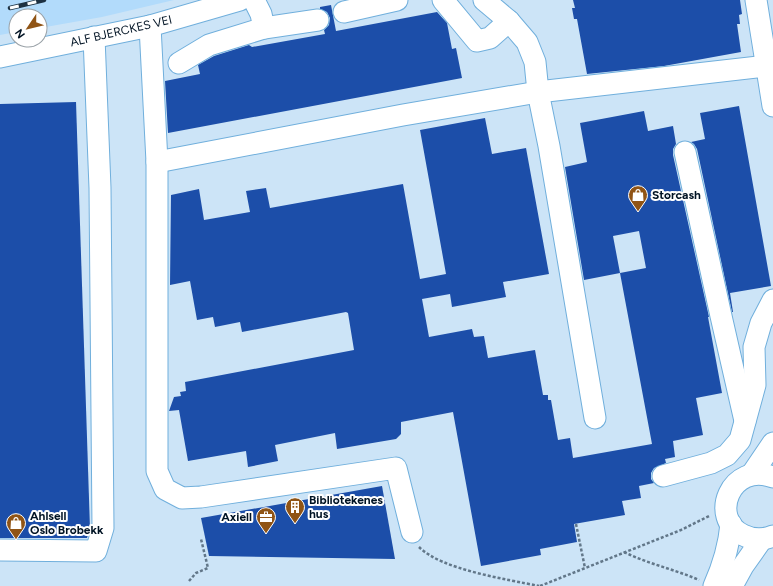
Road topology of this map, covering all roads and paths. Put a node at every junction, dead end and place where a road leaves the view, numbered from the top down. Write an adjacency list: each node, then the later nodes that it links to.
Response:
1 (240, 0): 10 (street, ALF BJERCKES VEI)
2 (254, 0): 11 (street)
3 (397, 0): 7 (street)
4 (442, 0): 9 (street)
5 (484, 0): 9 (street)
6 (756, 0): 13 (street)
7 (344, 12)
8 (318, 20): 11 (street)
9 (509, 21): 17 (street)
10 (150, 26): 12 (street, ALF BJERCKES VEI); 20 (street)
11 (264, 28): 15 (street)
12 (94, 37): 14 (street, ALF BJERCKES VEI); 34 (street)
13 (767, 39): 16 (street)
14 (0, 57)
15 (179, 63)
16 (766, 66): 17 (street); 18 (street)
17 (538, 92): 20 (street); 22 (street)
18 (773, 106)
19 (685, 152): 23 (street)
20 (157, 162): 31 (street)
21 (773, 300): 23 (street)
22 (595, 418)
23 (746, 421): 26 (street)
24 (773, 443): 25 (street)
25 (752, 474): 27 (street); 30 (street)
26 (663, 476)
27 (773, 477)
28 (713, 513): 35 (path)
29 (576, 524): 36 (path)
30 (731, 524): 32 (street); 38 (street)
31 (412, 532): 39 (path)
32 (767, 538): 40 (street)
33 (201, 539): 37 (path)
34 (0, 550)
35 (624, 552): 36 (path); 38 (path)
36 (585, 568): 39 (path)
37 (189, 581)
38 (709, 584)
39 (539, 586)
40 (732, 586)

